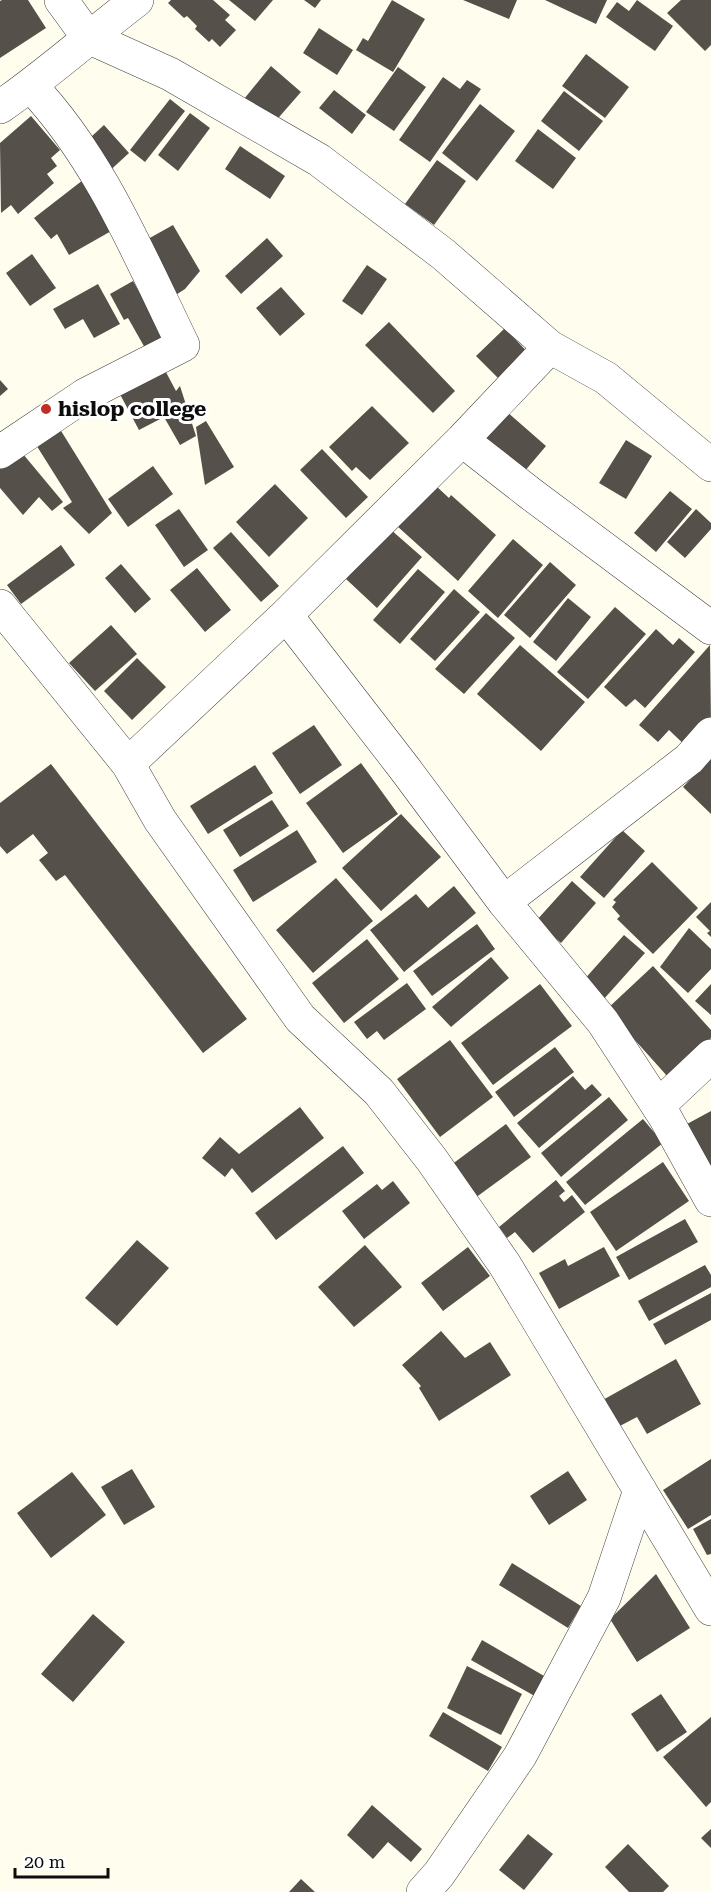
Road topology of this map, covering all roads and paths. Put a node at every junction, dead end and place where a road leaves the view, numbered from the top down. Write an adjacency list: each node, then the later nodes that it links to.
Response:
1 (62, 0): 3 (street)
2 (137, 0): 3 (street)
3 (88, 37): 4 (street); 6 (street)
4 (31, 86): 5 (street); 8 (street)
5 (0, 107)
6 (550, 347): 7 (street); 9 (street)
7 (462, 440): 11 (street); 12 (street)
8 (0, 452)
9 (711, 465)
10 (0, 606): 14 (street)
11 (286, 615): 14 (street); 15 (street)
12 (711, 628)
13 (711, 734): 15 (street)
14 (128, 764): 19 (street)
15 (504, 902): 17 (street)
16 (711, 1056): 17 (street)
17 (658, 1106): 18 (street)
18 (711, 1200)
19 (640, 1490): 20 (street); 21 (street)
20 (711, 1609)
21 (423, 1892)

